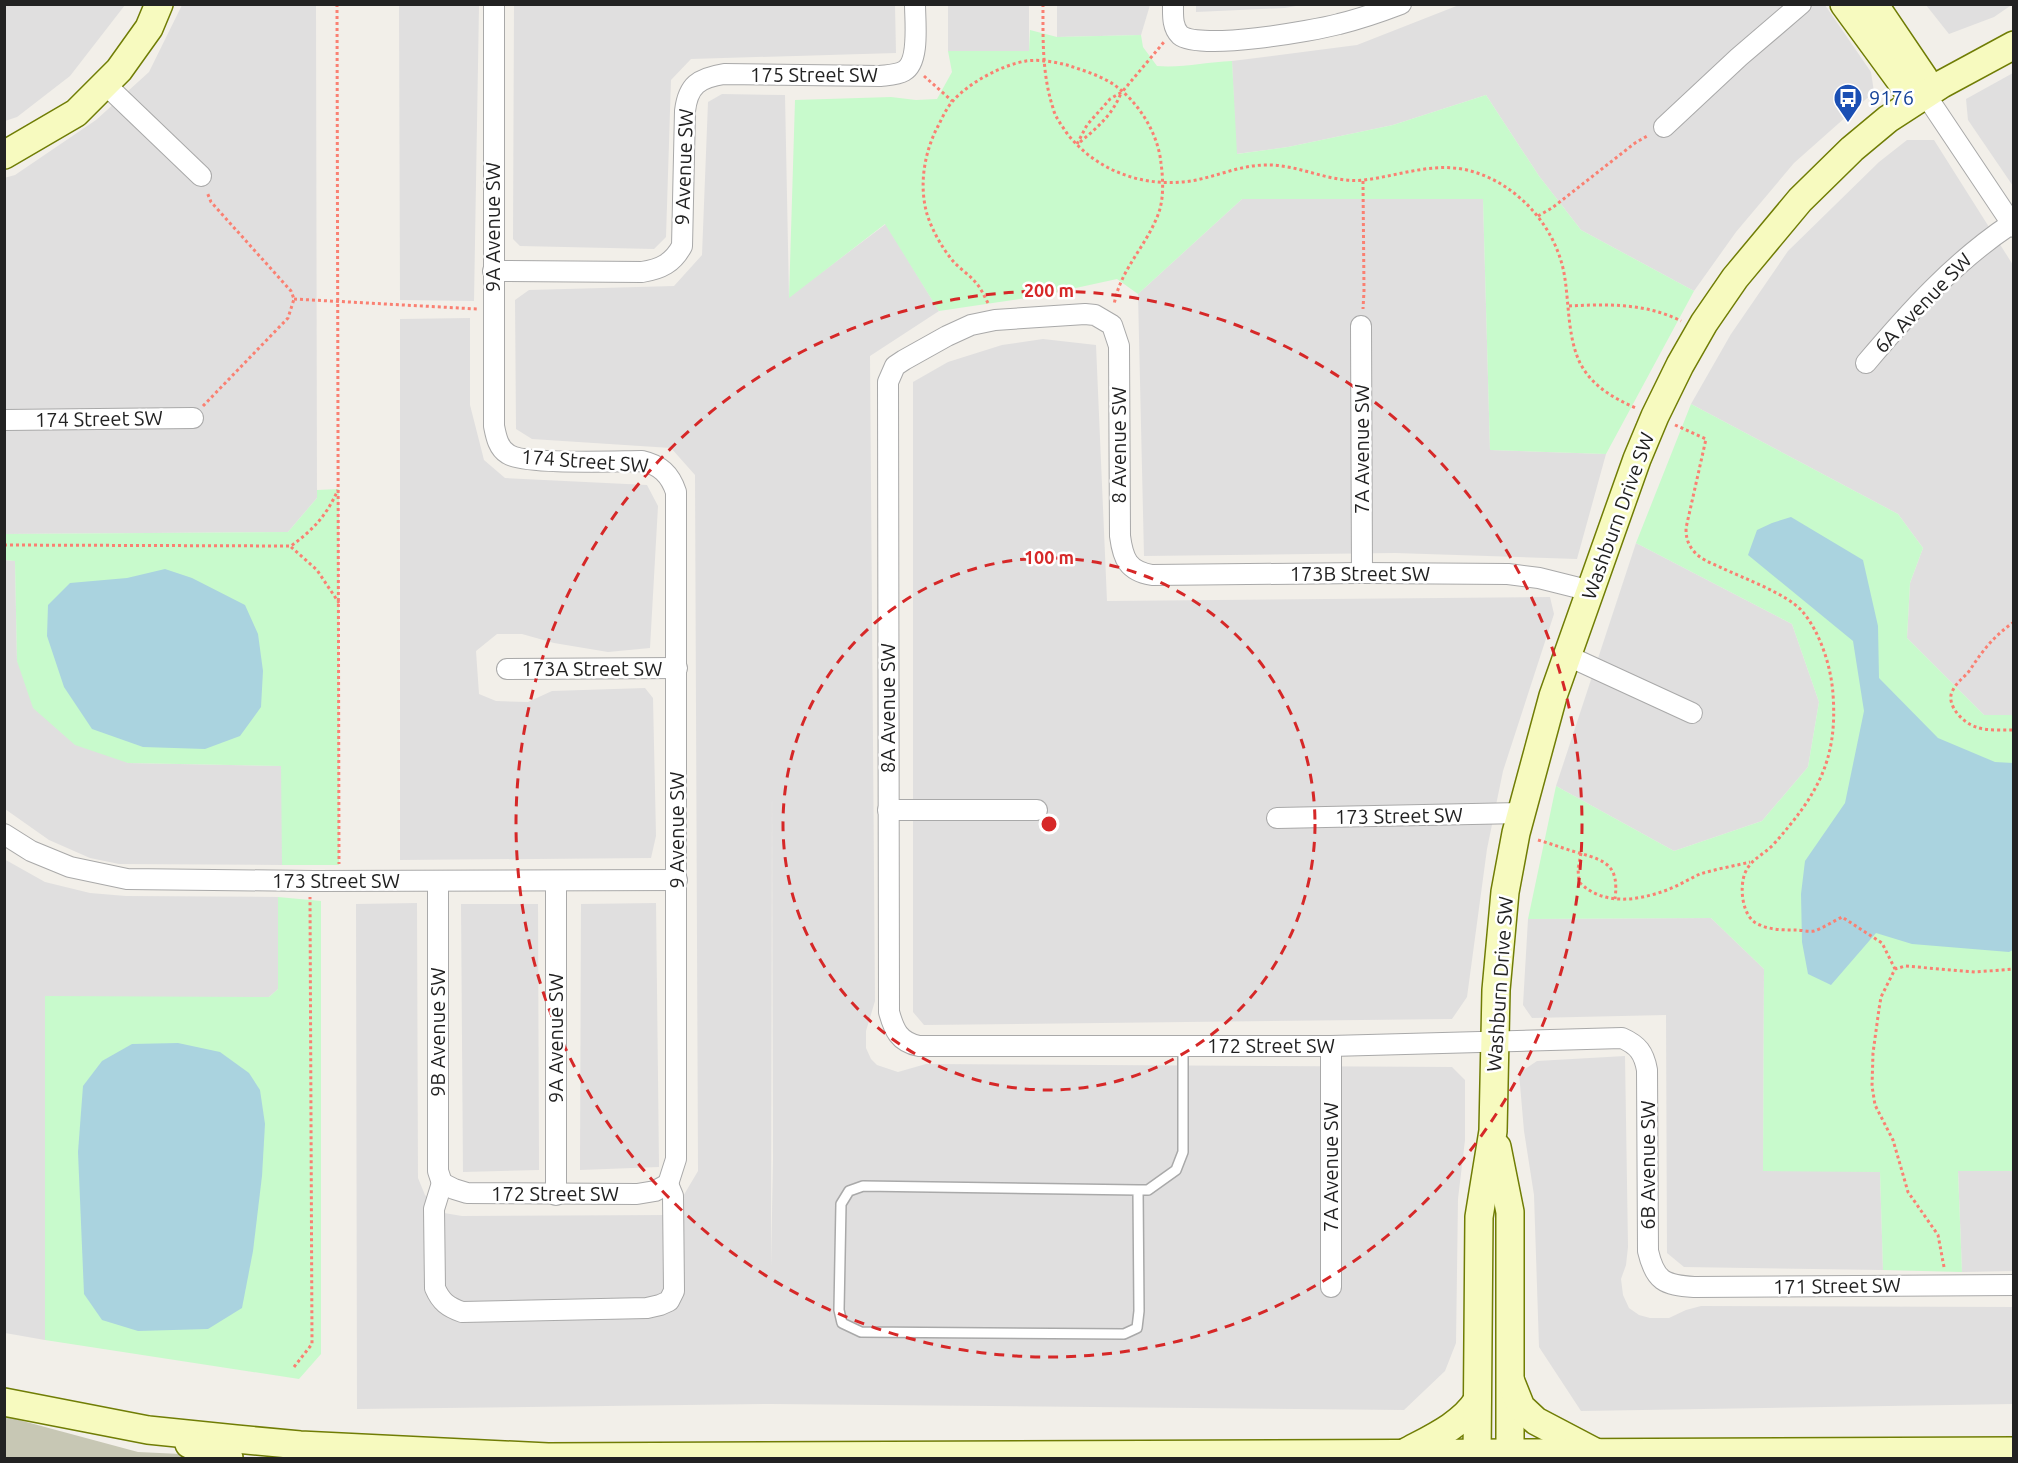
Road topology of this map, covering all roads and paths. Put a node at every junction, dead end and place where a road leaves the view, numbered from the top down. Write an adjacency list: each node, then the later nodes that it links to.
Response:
1 (159, 4): 16 (street)
2 (337, 4): 30 (path)
3 (494, 4): 28 (street, 9A Avenue SW)
4 (915, 4): 13 (street)
5 (1043, 4): 14 (path)
6 (1173, 4): 11 (street)
7 (1401, 4): 11 (street)
8 (1801, 4): 20 (street)
9 (1844, 4): 18 (street)
10 (1874, 4): 18 (street)
11 (1175, 29): 17 (path)
12 (2013, 45): 18 (street, Washburn Drive SW)
13 (913, 57): 15 (street, 175 Street SW); 19 (path)
14 (1044, 61): 17 (path); 19 (path); 21 (path)
15 (700, 81): 28 (street, 9 Avenue SW)
16 (105, 84): 22 (street); 23 (street)
17 (1122, 92): 21 (path); 21 (path); 25 (path)
18 (1925, 94): 27 (street); 49 (street, Washburn Drive SW)
19 (952, 101): 33 (path)
20 (1664, 128): 26 (path)
21 (1077, 144): 25 (path)
22 (4, 155)
23 (201, 176): 29 (path)
24 (1362, 181): 25 (path); 26 (path); 36 (path)
25 (1162, 183): 35 (path)
26 (1538, 216): 31 (path)
27 (2012, 226): 37 (street, 6A Avenue SW)
28 (493, 271): 32 (street, 9A Avenue SW)
29 (294, 299): 30 (path); 39 (path)
30 (338, 302): 32 (path); 44 (path)
31 (1569, 306): 34 (path); 38 (path)
32 (493, 310): 42 (street, 9A Avenue SW)
33 (995, 320): 35 (street); 57 (street, 8A Avenue SW)
34 (1681, 321)
35 (1112, 325): 47 (street, 8 Avenue SW)
36 (1361, 326): 48 (street, 7A Avenue SW)
37 (1866, 363)
38 (1640, 410)
39 (193, 418): 40 (street, 174 Street SW)
40 (4, 420)
41 (1676, 426): 63 (path)
42 (501, 447): 43 (street, 174 Street SW)
43 (669, 476): 53 (street, 9 Avenue SW)
44 (339, 489): 46 (path); 50 (path)
45 (4, 545): 46 (path)
46 (291, 546): 50 (path)
47 (1129, 565): 48 (street, 173B Street SW)
48 (1362, 573): 49 (street, 173B Street SW)
49 (1591, 591): 52 (street, Washburn Drive SW)
50 (339, 604): 64 (path)
51 (2013, 622): 56 (path)
52 (1568, 656): 55 (street); 60 (street, Washburn Drive SW)
53 (677, 668): 54 (street, 173A Street SW); 65 (street, 9 Avenue SW)
54 (507, 669)
55 (1692, 713)
56 (2013, 730)
57 (888, 810): 58 (street); 72 (street, 8A Avenue SW)
58 (1037, 810)
59 (1277, 818): 60 (street, 173 Street SW)
60 (1518, 823): 62 (path); 73 (street, Washburn Drive SW)
61 (4, 834): 66 (street, 173 Street SW)
62 (1581, 853): 69 (path); 69 (path)
63 (1750, 862): 69 (path); 70 (path)
64 (339, 865)
65 (677, 880): 67 (street, 173 Street SW); 79 (street, 9 Avenue SW)
66 (438, 881): 67 (street, 173 Street SW); 78 (street, 9B Avenue SW)
67 (556, 881): 81 (street, 9A Avenue SW)
68 (310, 895): 86 (path)
69 (1615, 899)
70 (1895, 969): 71 (path); 83 (path)
71 (2013, 969)
72 (901, 1039): 74 (street, 172 Street SW)
73 (1494, 1040): 75 (street, 172 Street SW); 76 (street, 172 Street SW); 77 (street, Washburn Drive SW)
74 (1183, 1046): 75 (street, 172 Street SW); 80 (lane)
75 (1331, 1046): 85 (street, 7A Avenue SW)
76 (1639, 1048): 82 (street, 6B Avenue SW)
77 (1493, 1131): 87 (street, Washburn Drive SW); 88 (street, Washburn Drive SW)
78 (442, 1183): 79 (street); 81 (street, 172 Street SW)
79 (668, 1184): 81 (street, 172 Street SW)
80 (1137, 1190): 80 (lane)
81 (556, 1195)
82 (1661, 1280): 83 (street, 171 Street SW)
83 (1944, 1285): 84 (street, 171 Street SW)
84 (2013, 1285)
85 (1331, 1287)
86 (294, 1367)
87 (1510, 1378): 93 (street); 95 (street, Washburn Drive SW)
88 (1477, 1401): 92 (street); 94 (street, Washburn Drive SW)
89 (4, 1402): 90 (street)
90 (148, 1430): 92 (street); 96 (street)
91 (2013, 1451): 93 (street)
92 (1404, 1454): 94 (street)
93 (1598, 1454): 95 (street)
94 (1477, 1456): 95 (street)
95 (1510, 1456)
96 (229, 1458)

